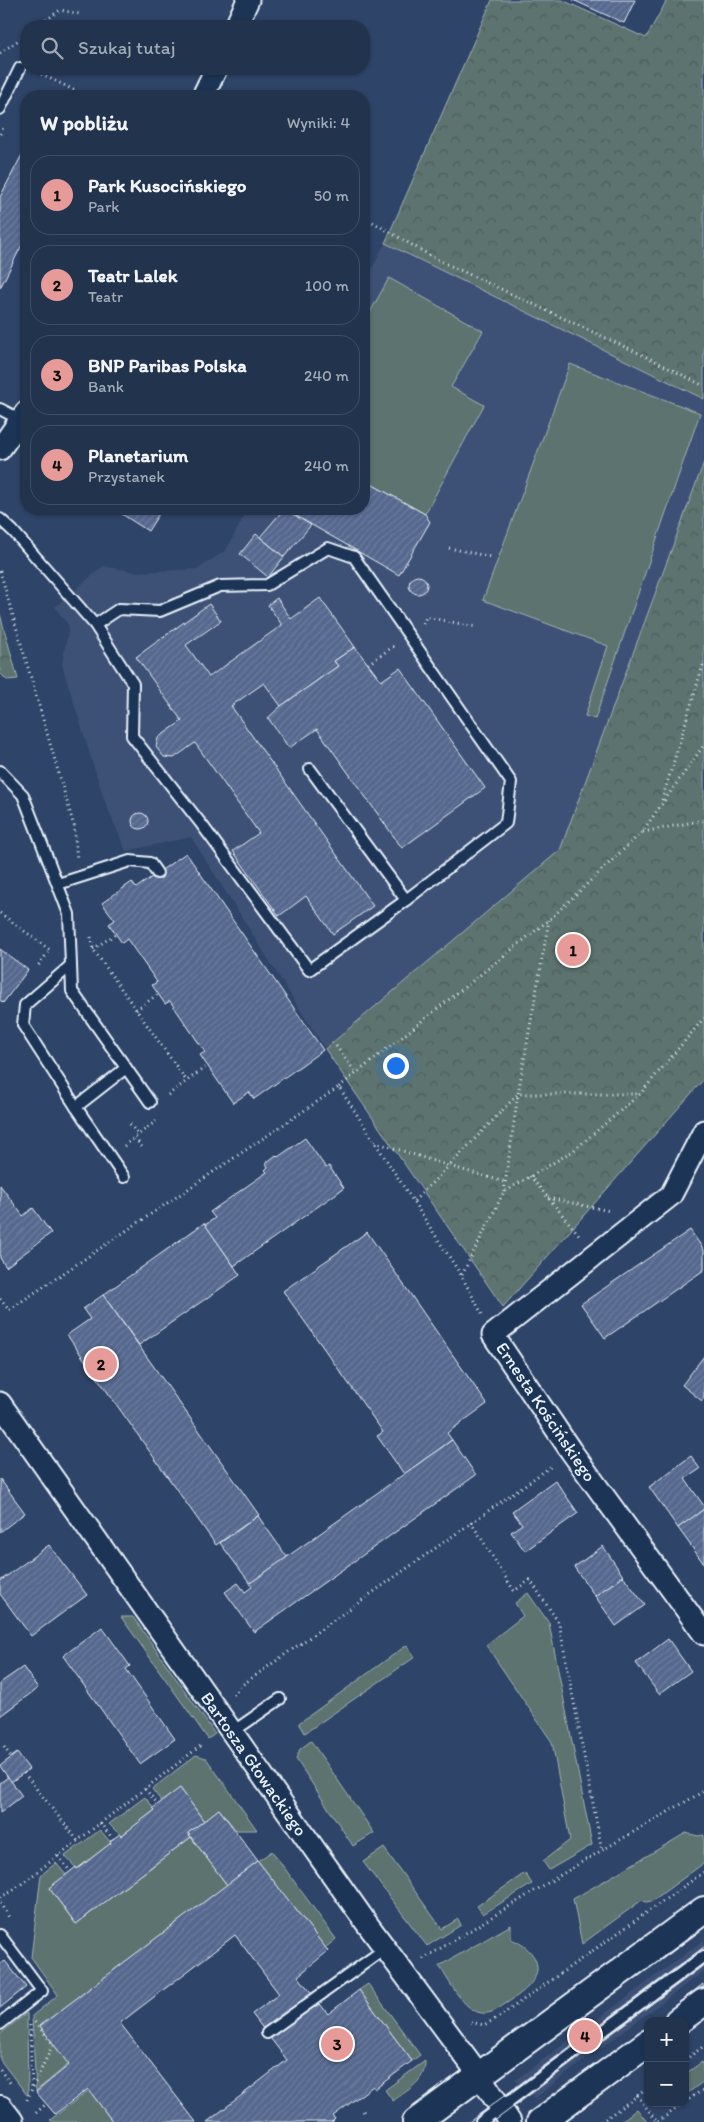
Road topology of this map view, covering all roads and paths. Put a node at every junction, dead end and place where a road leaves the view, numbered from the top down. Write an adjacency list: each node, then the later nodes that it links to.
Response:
1 (248, 0): 4 (street)
2 (80, 14): 3 (path)
3 (46, 20)
4 (239, 20)
5 (20, 38): 6 (path)
6 (0, 53)
7 (20, 68): 14 (lane)
8 (32, 75): 11 (path)
9 (44, 75): 12 (path)
10 (213, 75): 13 (street)
11 (30, 78)
12 (74, 90)
13 (207, 90)
14 (0, 109)
15 (4, 126): 16 (path)
16 (0, 134)
17 (370, 220): 18 (path)
18 (704, 386)
19 (0, 409): 20 (lane)
20 (20, 415)
21 (20, 420): 22 (street)
22 (0, 449)
23 (0, 519): 28 (lane)
24 (449, 548): 25 (path)
25 (490, 557)
26 (0, 571): 39 (path)
27 (426, 617): 29 (path)
28 (95, 625): 42 (lane); 42 (lane)
29 (477, 627)
30 (397, 644): 32 (path)
31 (704, 662): 36 (path)
32 (368, 664)
33 (704, 745): 36 (path)
34 (310, 769): 42 (lane)
35 (0, 771): 41 (lane)
36 (661, 804): 38 (path)
37 (704, 820): 38 (path)
38 (642, 832): 44 (path)
39 (77, 863)
40 (157, 873): 41 (lane)
41 (58, 884): 48 (lane)
42 (406, 900)
43 (0, 913): 49 (path)
44 (549, 920): 55 (path); 58 (path)
45 (89, 929): 47 (path)
46 (116, 934): 47 (path)
47 (93, 949): 51 (path)
48 (70, 966): 54 (lane); 61 (lane)
49 (34, 973)
50 (158, 994): 51 (path)
51 (136, 1010): 56 (path)
52 (704, 1018): 59 (path)
53 (336, 1046): 55 (path)
54 (126, 1068): 60 (lane); 61 (lane)
55 (356, 1073): 57 (path)
56 (186, 1080)
57 (339, 1087): 64 (path); 76 (path)
58 (518, 1094): 59 (path); 66 (path); 69 (path)
59 (640, 1094): 68 (path)
60 (150, 1102)
61 (76, 1107): 67 (lane)
62 (130, 1124): 65 (path)
63 (704, 1131): 73 (street, Ernesta Kościńskiego)
64 (375, 1142): 66 (path); 72 (path)
65 (144, 1150)
66 (449, 1166): 69 (path); 72 (path)
67 (124, 1176)
68 (530, 1176): 70 (path); 71 (path)
69 (505, 1182): 70 (path)
70 (504, 1192): 75 (path)
71 (548, 1198): 73 (path); 74 (path)
72 (414, 1201): 75 (path)
73 (643, 1218): 74 (street, Ernesta Kościńskiego)
74 (596, 1255): 77 (street, Ernesta Kościńskiego)
75 (461, 1275): 77 (path)
76 (0, 1299)
77 (493, 1335): 79 (street, Ernesta Kościńskiego)
78 (0, 1404): 84 (street, Bartosza Głowackiego)
79 (571, 1451): 80 (path); 81 (street, Ernesta Kościńskiego)
80 (471, 1522): 82 (path); 95 (path)
81 (704, 1634)
82 (233, 1696)
83 (280, 1698): 84 (lane)
84 (231, 1733): 102 (street, Bartosza Głowackiego)
85 (203, 1744): 89 (path)
86 (4, 1748): 87 (path)
87 (11, 1758)
88 (24, 1773): 94 (path)
89 (145, 1789): 91 (path); 92 (path)
90 (704, 1791): 95 (path)
91 (158, 1804)
92 (100, 1823): 93 (path); 94 (path)
93 (113, 1839)
94 (78, 1841): 96 (path)
95 (602, 1851): 104 (path)
96 (58, 1856): 97 (path); 99 (path)
97 (70, 1871)
98 (704, 1872): 106 (path)
99 (0, 1897)
100 (704, 1910): 115 (street)
101 (0, 1935): 108 (lane)
102 (386, 1948): 111 (lane); 115 (street, Bartosza Głowackiego)
103 (704, 1956): 128 (lane)
104 (423, 1959)
105 (704, 2002): 107 (street)
106 (499, 2017): 109 (path); 110 (path)
107 (683, 2017)
108 (0, 2024)
109 (463, 2024)
110 (505, 2025)
111 (267, 2034)
112 (644, 2046): 131 (street)
113 (703, 2048): 114 (path)
114 (689, 2057)
115 (480, 2076): 128 (street, Bartosza Głowackiego); 129 (street)
116 (32, 2089): 116 (path); 126 (path)
117 (704, 2089): 120 (path)
118 (644, 2091): 119 (path)
119 (638, 2095): 132 (path); 133 (path)
120 (689, 2100)
121 (46, 2104): 124 (path)
122 (679, 2107): 133 (path)
123 (0, 2109): 126 (street)
124 (38, 2111)
125 (363, 2111): 127 (path)
126 (18, 2113)
127 (366, 2115)
128 (505, 2115): 130 (lane)
129 (416, 2122)
130 (481, 2122)
131 (540, 2122)
132 (601, 2122)
133 (657, 2122)

